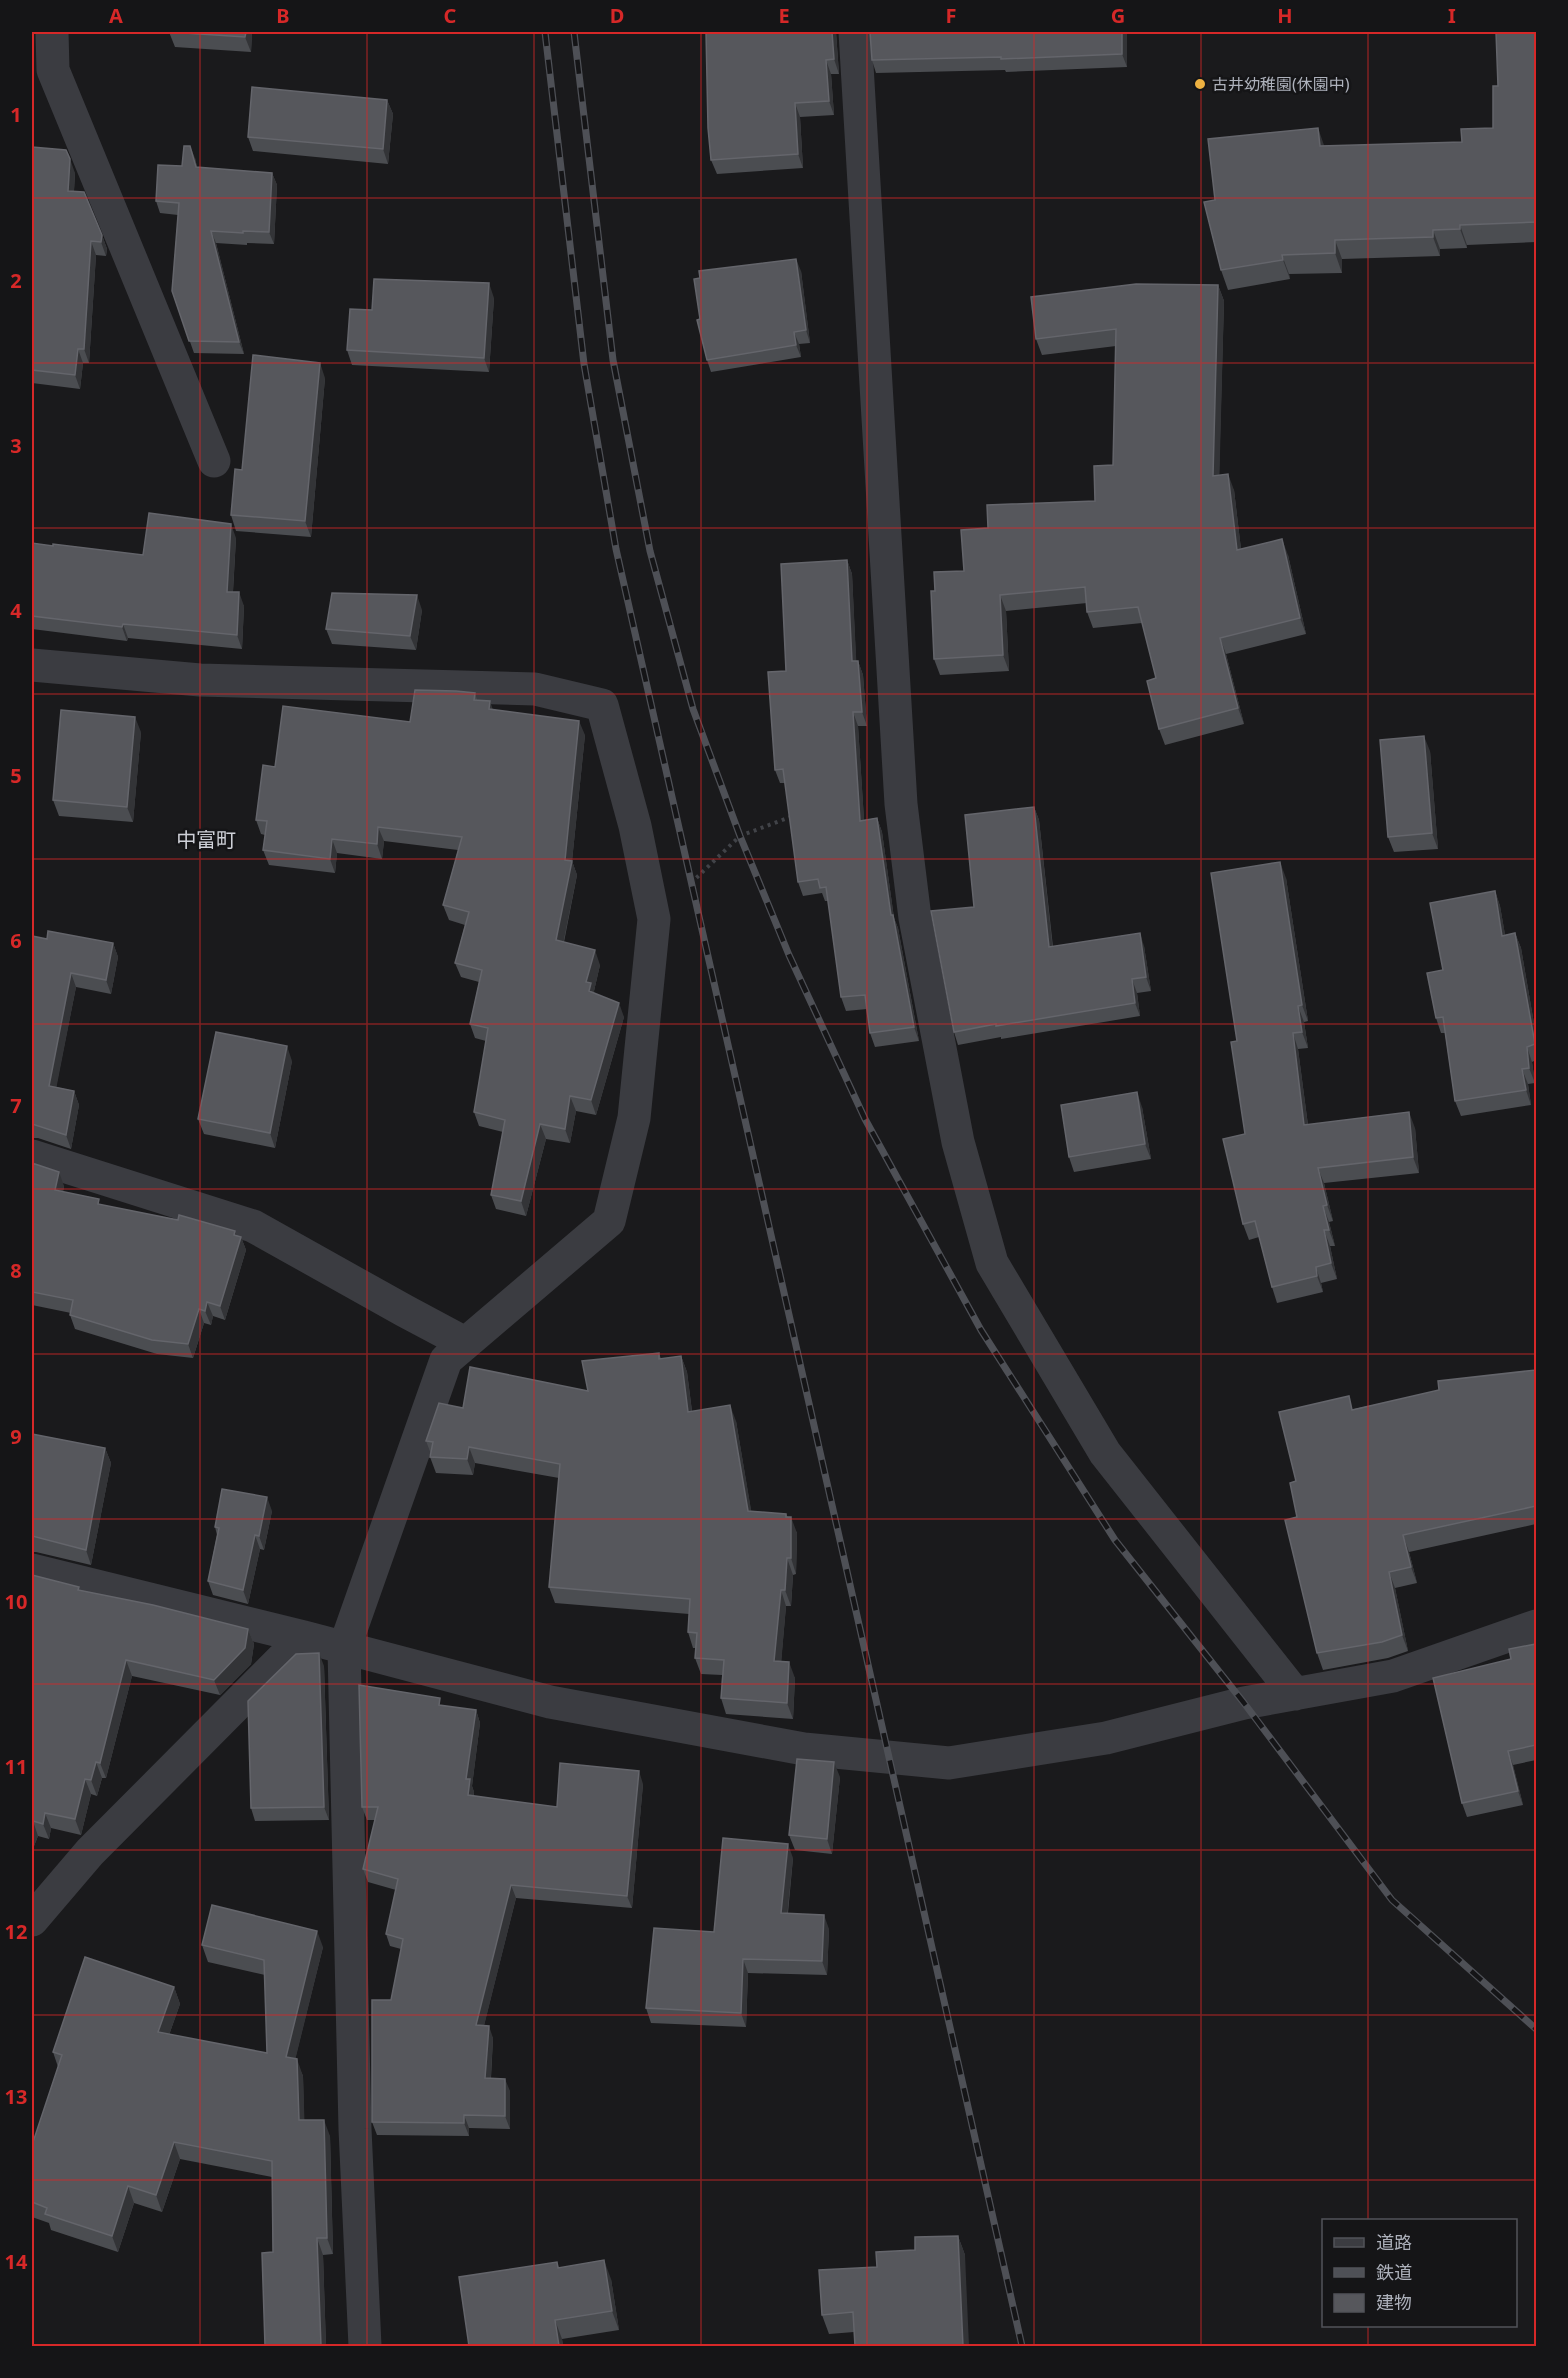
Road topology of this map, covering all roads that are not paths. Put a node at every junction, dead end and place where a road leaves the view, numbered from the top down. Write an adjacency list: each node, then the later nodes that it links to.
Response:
1 (52, 32): 3 (street)
2 (855, 32): 11 (street)
3 (214, 461)
4 (32, 665): 6 (street)
5 (32, 1156): 6 (street)
6 (465, 1343): 10 (street)
7 (32, 1570): 9 (street)
8 (1536, 1626): 11 (street)
9 (304, 1637): 10 (street); 12 (street)
10 (344, 1649): 11 (street); 13 (street)
11 (1295, 1694)
12 (32, 1920)
13 (365, 2346)

